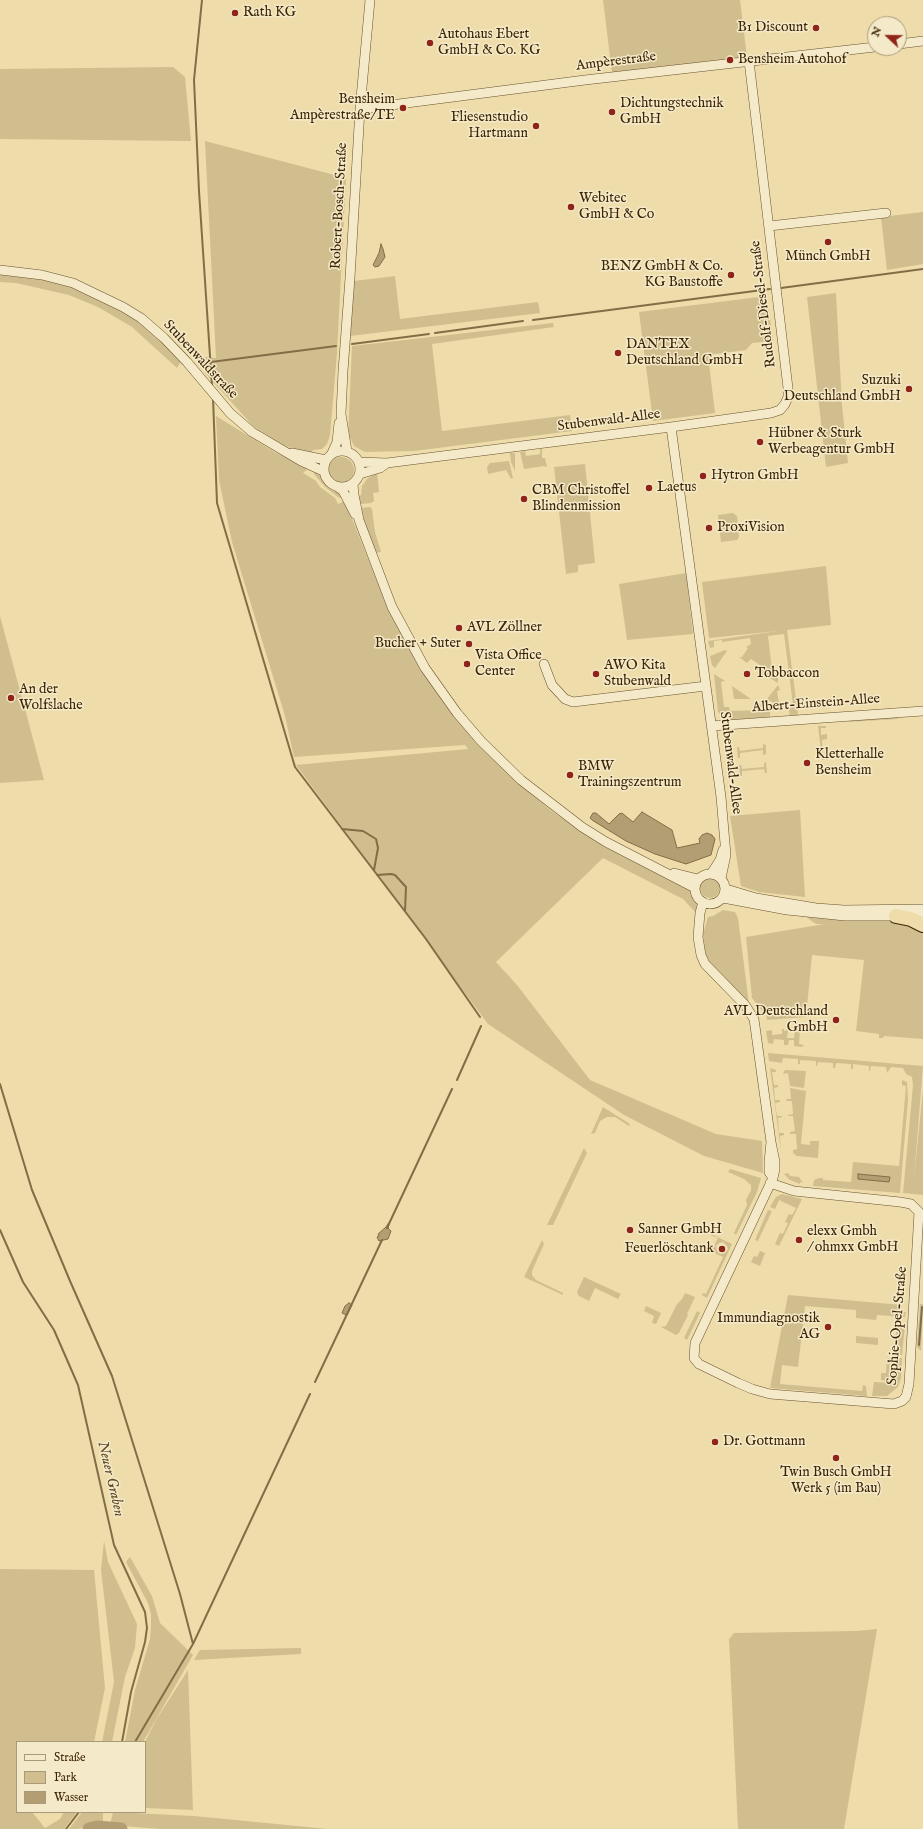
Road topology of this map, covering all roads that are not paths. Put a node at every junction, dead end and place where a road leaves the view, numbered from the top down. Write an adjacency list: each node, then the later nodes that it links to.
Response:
1 (370, 0): 6 (street, Robert-Bosch-Straße)
2 (923, 41): 3 (street)
3 (907, 43)
4 (867, 48): 5 (street, Ampèrestraße)
5 (749, 61): 6 (street, Ampèrestraße); 8 (street, Rudolf-Diesel-Straße)
6 (360, 109): 10 (street, Robert-Bosch-Straße)
7 (886, 213): 8 (street, Rudolf-Diesel-Straße)
8 (769, 226): 11 (street, Rudolf-Diesel-Straße)
9 (0, 270): 12 (street, Stubenwaldstraße)
10 (341, 414): 13 (street, Robert-Bosch-Straße); 14 (street, Robert-Bosch-Straße)
11 (671, 427): 16 (street, Stubenwald-Allee); 23 (street, Stubenwald-Allee)
12 (283, 451): 14 (street, Stubenwaldstraße); 17 (street, Stubenwaldstraße)
13 (347, 451): 14 (street); 15 (street)
14 (329, 456): 17 (street, Robert-Bosch-Straße)
15 (359, 462): 16 (street, Stubenwald-Allee); 18 (street)
16 (386, 463): 18 (street, Stubenwald-Allee)
17 (323, 471): 20 (street)
18 (360, 474): 19 (street)
19 (353, 484): 20 (street); 21 (street)
20 (339, 488): 21 (street)
21 (359, 520): 29 (street)
22 (544, 664): 23 (street)
23 (706, 686): 25 (street, Stubenwald-Allee)
24 (923, 710): 25 (street, Albert-Einstein-Allee)
25 (711, 726): 26 (street, Stubenwald-Allee)
26 (725, 843): 27 (street, Stubenwald-Allee); 28 (street, Stubenwald-Allee)
27 (711, 874): 28 (street); 29 (street)
28 (722, 878): 30 (street)
29 (697, 884): 31 (street)
30 (724, 894): 31 (street); 32 (street); 34 (street)
31 (707, 903): 36 (street)
32 (923, 908)
33 (923, 914): 34 (street)
34 (896, 916): 35 (highway)
35 (923, 925)
36 (772, 1180): 36 (street, Sophie-Opel-Straße)

